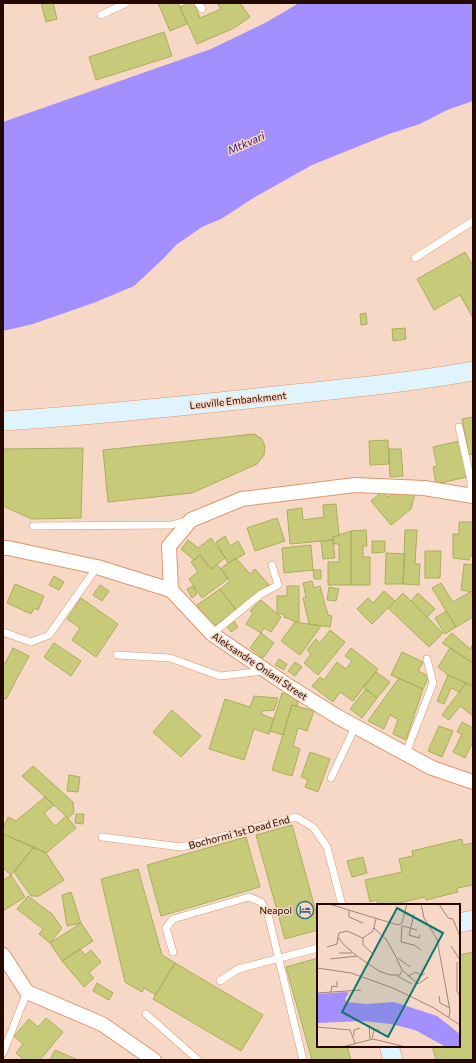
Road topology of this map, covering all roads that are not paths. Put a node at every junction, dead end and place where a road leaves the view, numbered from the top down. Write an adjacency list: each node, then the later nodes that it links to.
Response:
1 (126, 3): 2 (lane)
2 (100, 14)
3 (473, 221): 4 (lane)
4 (414, 258)
5 (473, 371): 6 (main road, Leuville Embankment)
6 (3, 421)
7 (459, 427): 8 (lane)
8 (472, 496): 9 (street)
9 (191, 520): 10 (lane); 14 (street)
10 (33, 526)
11 (3, 548): 13 (street)
12 (272, 565): 16 (lane)
13 (97, 567): 14 (street); 15 (lane)
14 (171, 590): 16 (street, Aleksandre Oniani Street)
15 (3, 632)
16 (212, 634): 19 (street, Aleksandre Oniani Street)
17 (117, 655): 19 (lane)
18 (428, 659): 21 (lane)
19 (266, 671): 20 (street, Aleksandre Oniani Street)
20 (355, 727): 21 (street, Aleksandre Oniani Street); 22 (lane)
21 (406, 753): 23 (street, Aleksandre Oniani Street)
22 (331, 778)
23 (473, 782)
24 (102, 837): 25 (lane, Bochormi 1st Dead End)
25 (342, 904)
26 (473, 920): 27 (main road)
27 (460, 923)
28 (317, 948): 31 (lane)
29 (173, 952): 31 (lane)
30 (3, 955): 33 (street)
31 (278, 958): 32 (lane); 39 (lane)
32 (220, 981)
33 (27, 992): 36 (lane); 37 (street)
34 (146, 1014): 38 (lane)
35 (389, 1047): 40 (main road)
36 (3, 1053)
37 (154, 1060)
38 (198, 1060)
39 (303, 1060)
40 (393, 1060)

